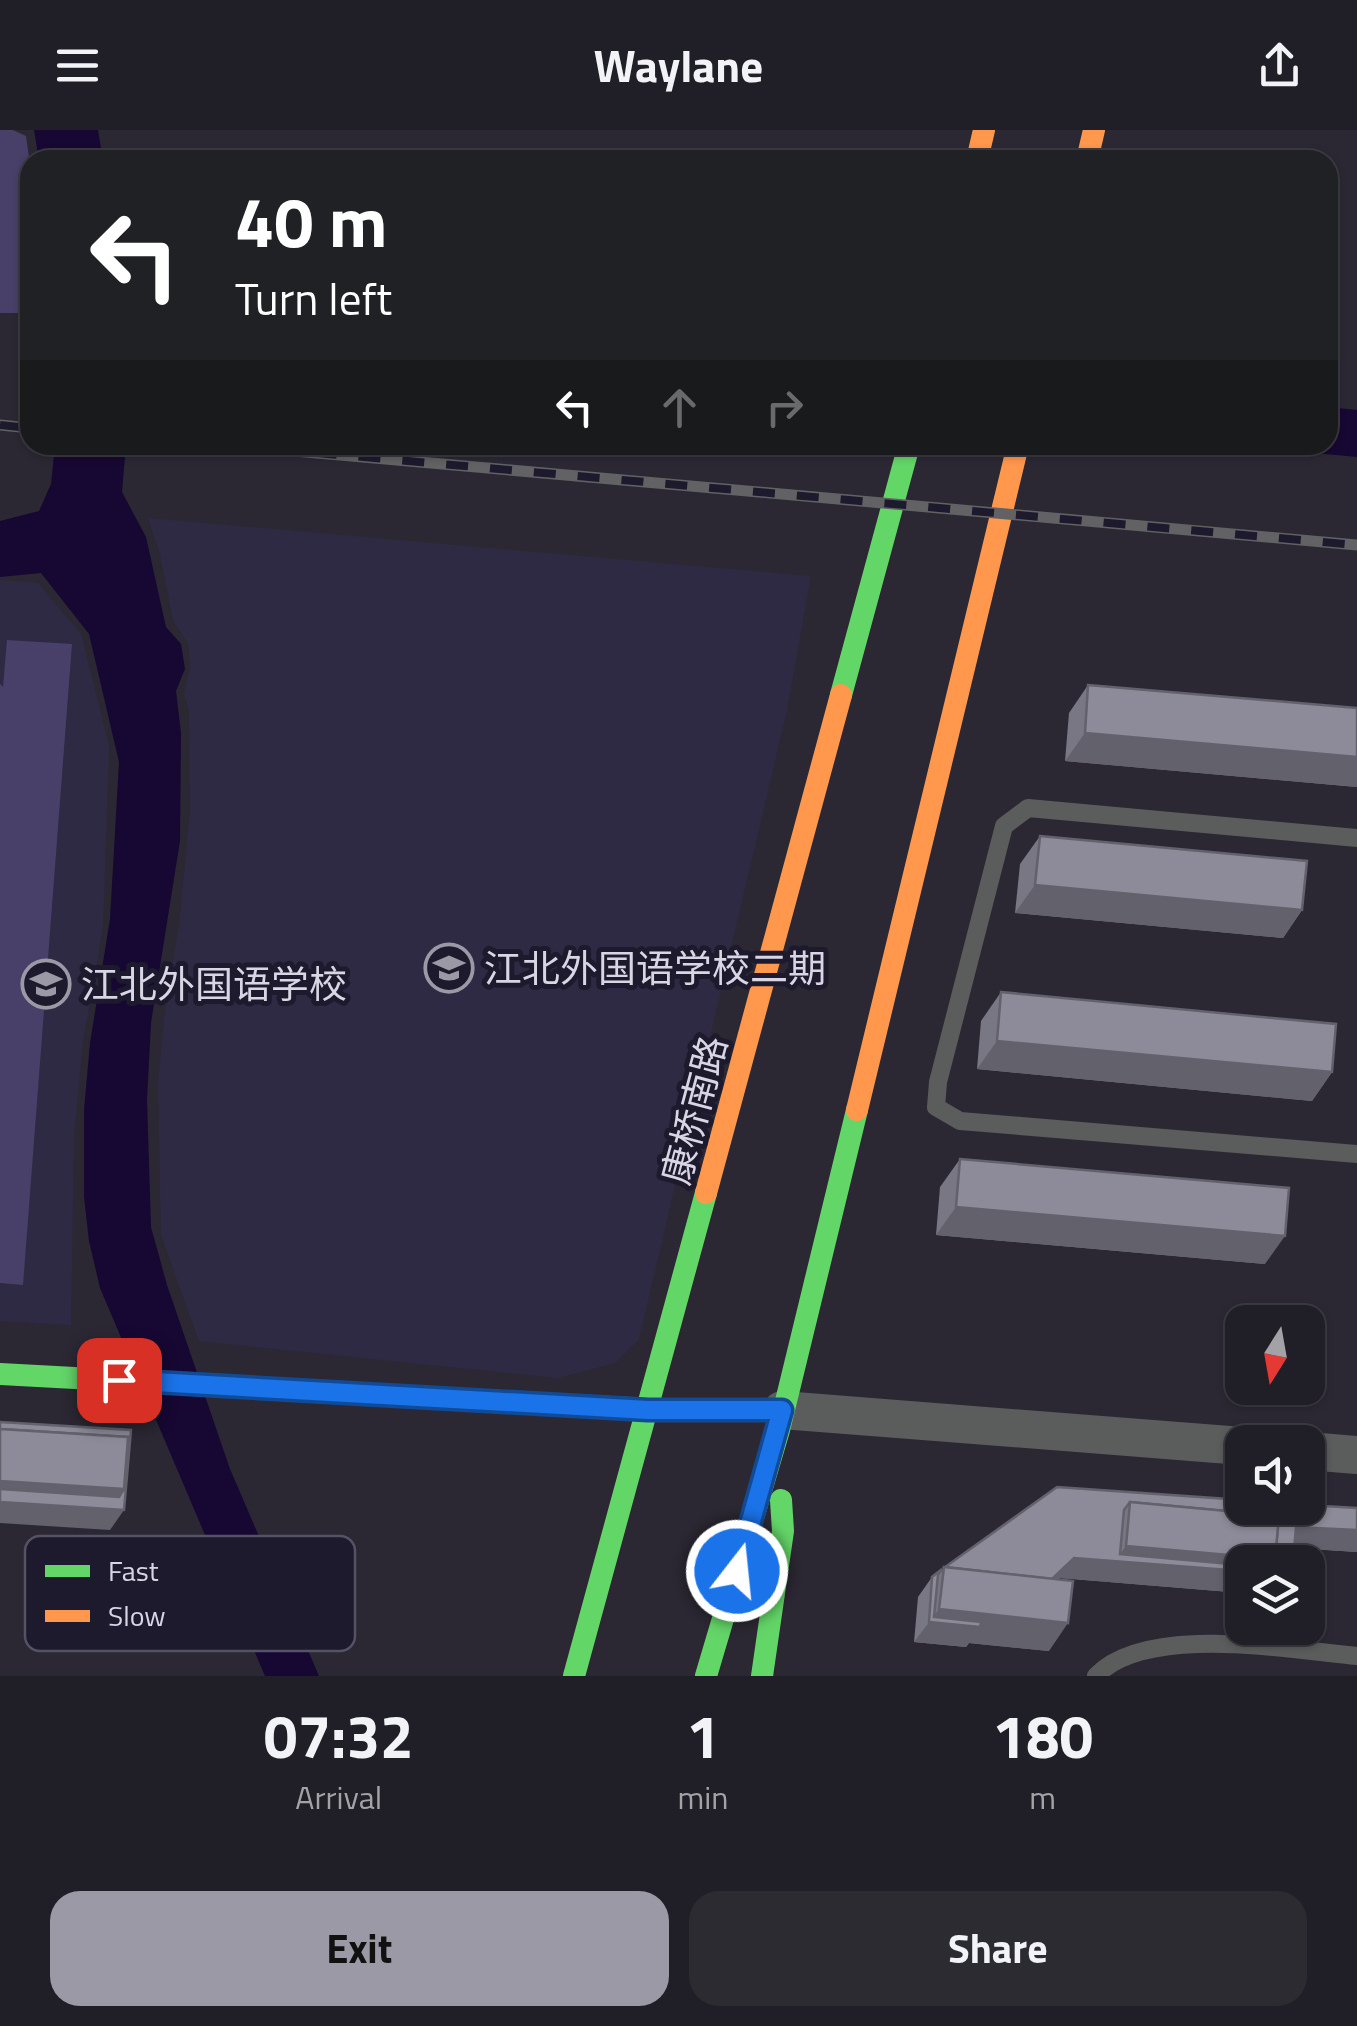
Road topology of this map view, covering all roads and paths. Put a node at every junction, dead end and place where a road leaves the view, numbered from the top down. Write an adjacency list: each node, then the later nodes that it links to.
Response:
1 (906, 455): 6 (main road, 康桥南路)
2 (1016, 455): 7 (main road)
3 (1357, 838): 4 (lane)
4 (1357, 1154)
5 (0, 1374): 6 (main road)
6 (648, 1410): 7 (main road); 12 (main road, 康桥南路)
7 (780, 1420): 8 (street); 13 (main road); 14 (main road)
8 (1225, 1445)
9 (1325, 1452): 10 (street)
10 (1357, 1455)
11 (1357, 1656): 15 (lane)
12 (574, 1676)
13 (706, 1676)
14 (762, 1676)
15 (1096, 1676)

